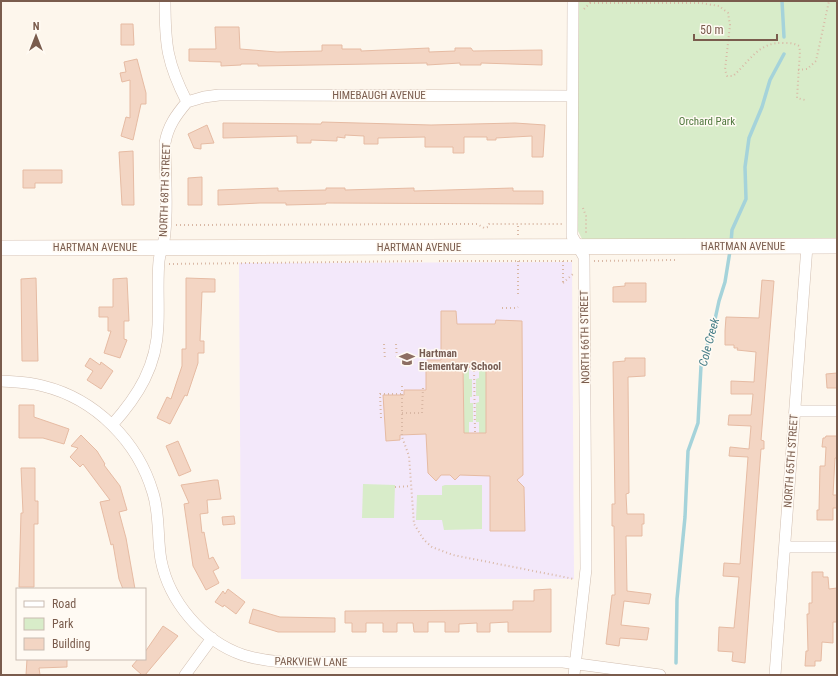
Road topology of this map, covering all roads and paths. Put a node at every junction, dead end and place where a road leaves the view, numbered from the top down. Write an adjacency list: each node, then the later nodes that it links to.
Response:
1 (165, 1): 11 (street)
2 (572, 1): 9 (street, NORTH 66TH STREET)
3 (592, 1): 5 (path)
4 (830, 1): 8 (path)
5 (608, 2): 6 (path)
6 (632, 2): 7 (path)
7 (701, 2): 8 (path)
8 (798, 70): 10 (path)
9 (572, 96): 11 (street, HIMEBAUGH AVENUE); 14 (street, NORTH 66TH STREET)
10 (805, 100)
11 (187, 102): 17 (street, NORTH 68TH STREET)
12 (562, 224): 13 (path)
13 (174, 225)
14 (578, 246): 15 (main road, HARTMAN AVENUE); 17 (main road, HARTMAN AVENUE); 50 (street, NORTH 66TH STREET)
15 (807, 246): 16 (main road, HARTMAN AVENUE); 38 (street, NORTH 65TH STREET)
16 (837, 246)
17 (162, 247): 18 (main road, HARTMAN AVENUE); 42 (street, NORTH 68TH STREET)
18 (1, 248)
19 (425, 261): 24 (path)
20 (439, 261): 21 (path)
21 (518, 261): 22 (path); 26 (path)
22 (563, 261): 23 (path); 25 (path)
23 (573, 261)
24 (168, 264)
25 (574, 273)
26 (518, 294)
27 (518, 307): 28 (path)
28 (502, 308)
29 (384, 344): 31 (path)
30 (396, 344): 32 (path)
31 (385, 360)
32 (397, 360)
33 (474, 367): 43 (path)
34 (1, 381): 42 (street, PARKVIEW LANE)
35 (402, 386): 37 (path)
36 (422, 387): 40 (path)
37 (402, 394): 40 (path); 41 (path)
38 (795, 411): 39 (street); 46 (street, NORTH 65TH STREET)
39 (837, 411)
40 (402, 413): 44 (path)
41 (381, 418)
42 (112, 425): 49 (street, PARKVIEW LANE)
43 (475, 432)
44 (411, 486): 45 (path); 48 (path)
45 (395, 487)
46 (785, 547): 47 (street); 54 (street, NORTH 65TH STREET)
47 (837, 547)
48 (575, 580)
49 (212, 638): 50 (street, PARKVIEW LANE); 51 (street)
50 (576, 663): 52 (street, NORTH 66TH STREET); 53 (street, PARKVIEW LANE)
51 (185, 675)
52 (574, 675)
53 (660, 675)
54 (775, 675)

